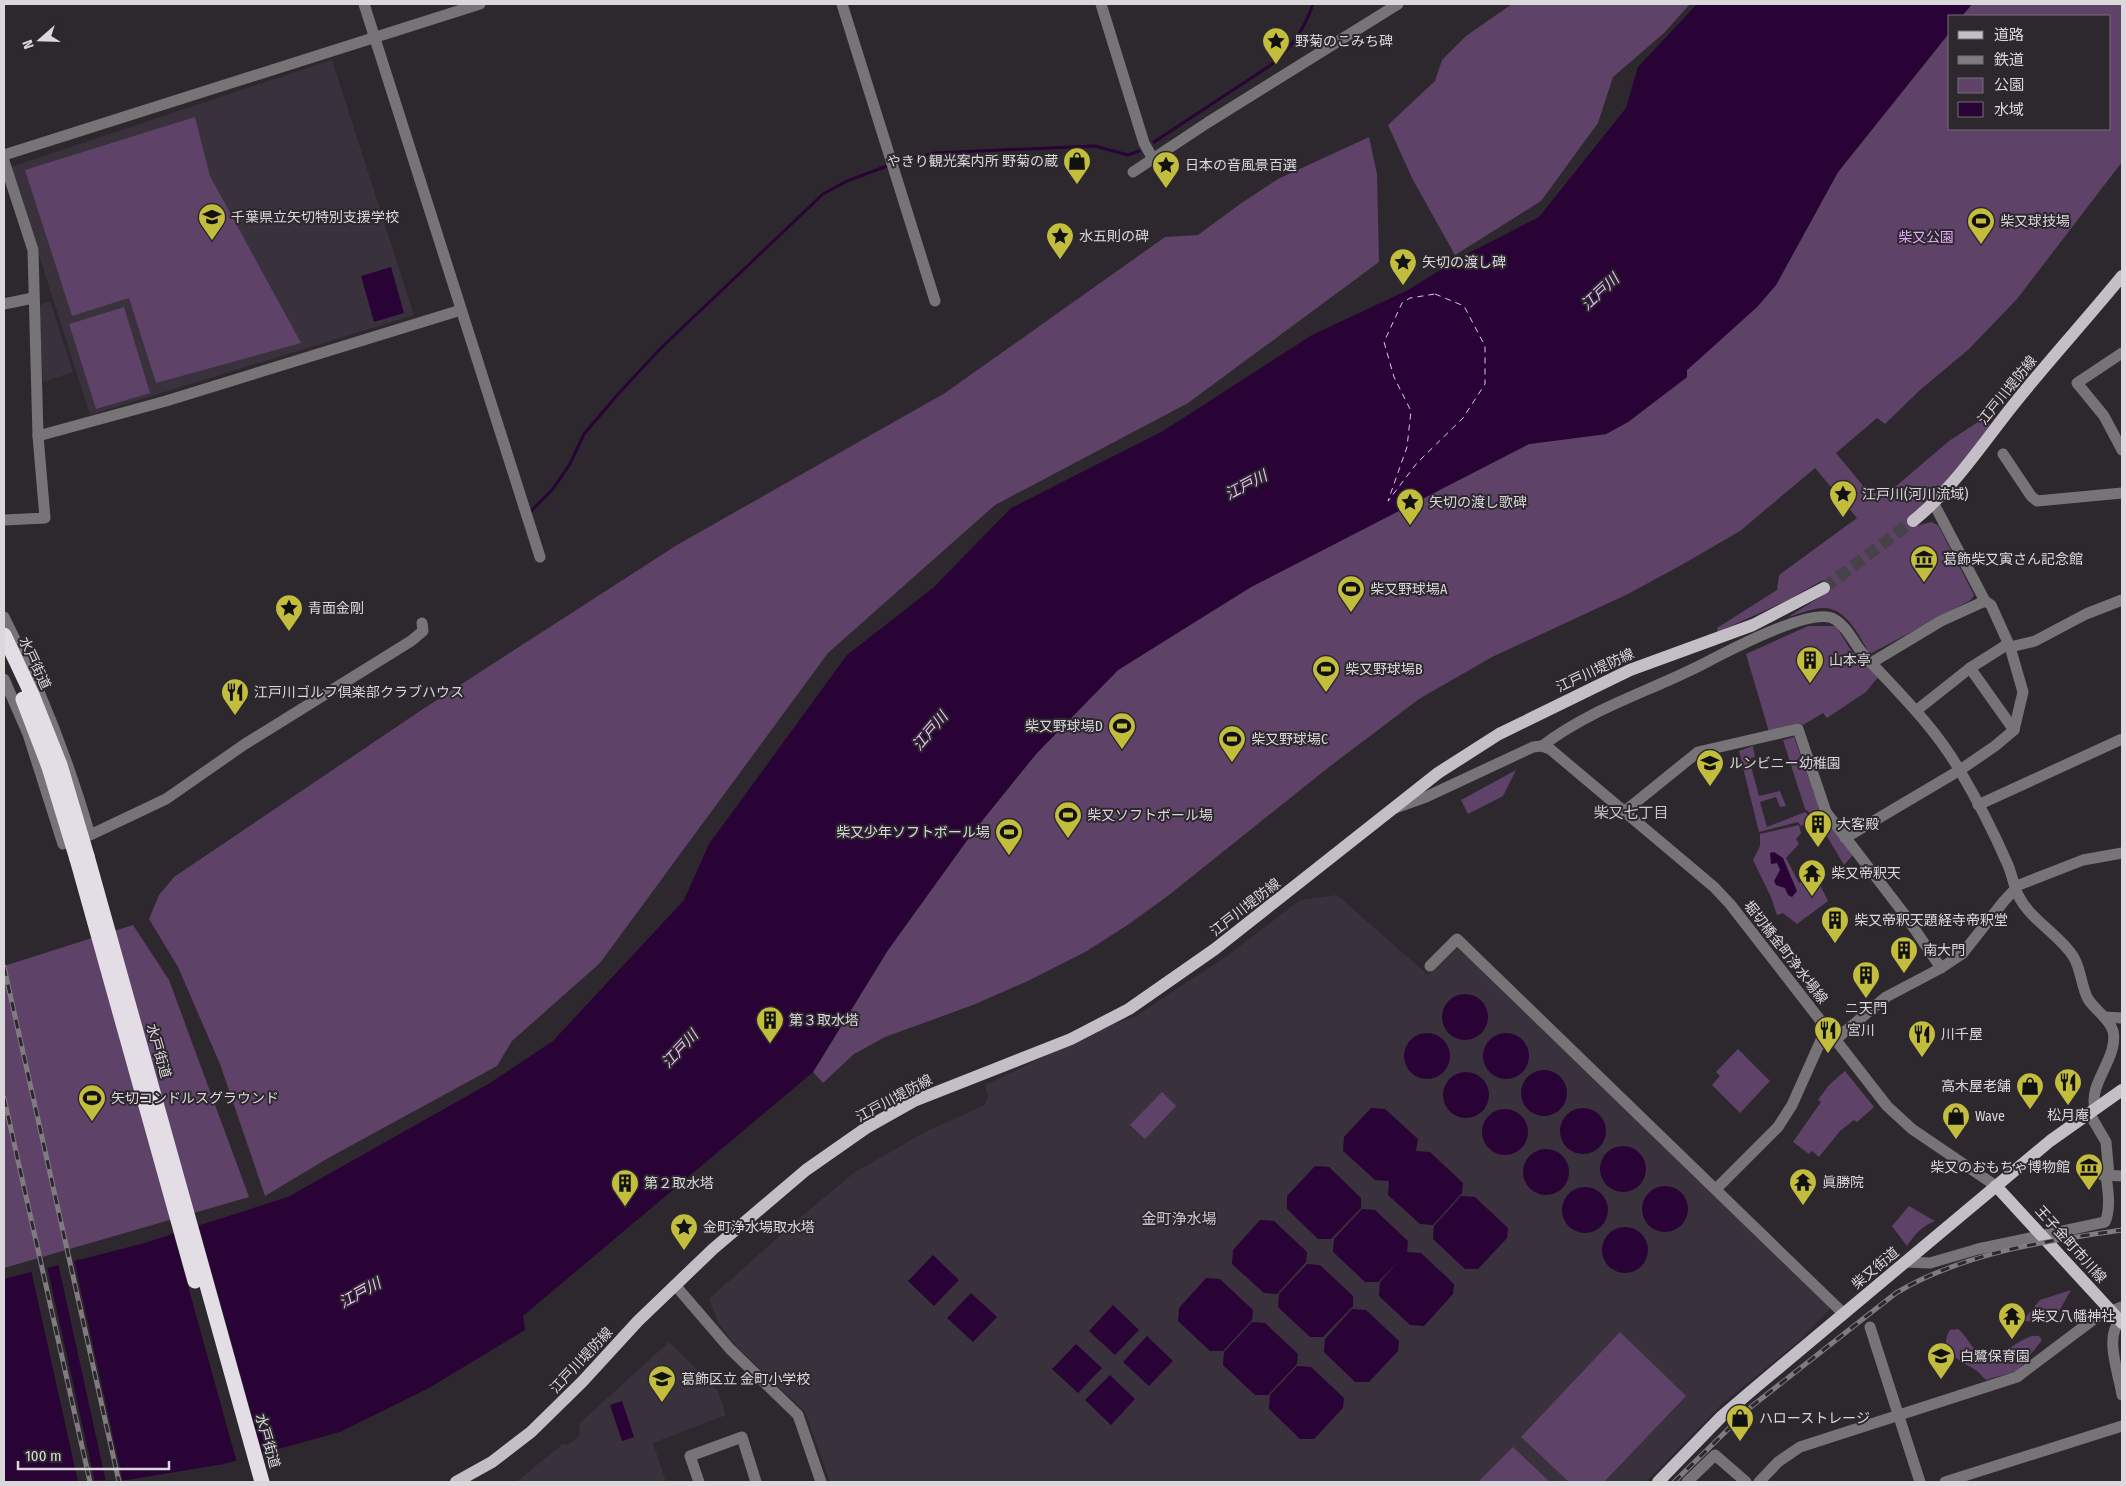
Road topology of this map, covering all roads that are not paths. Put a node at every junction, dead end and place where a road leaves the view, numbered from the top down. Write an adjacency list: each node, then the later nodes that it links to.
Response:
1 (364, 4): 6 (street)
2 (480, 4): 6 (street)
3 (842, 4): 13 (street)
4 (1101, 4): 8 (street)
5 (1398, 4): 8 (street)
6 (375, 37): 7 (street); 15 (street)
7 (4, 155)
8 (1153, 159): 10 (street)
9 (4, 161): 12 (street)
10 (1133, 172)
11 (2122, 276): 21 (main road, 江戸川堤防線)
12 (33, 298): 14 (street); 17 (street)
13 (936, 301)
14 (4, 304)
15 (461, 310): 17 (street); 24 (street)
16 (2122, 354): 18 (street)
17 (38, 436): 22 (street)
18 (2122, 450)
19 (2002, 454): 20 (street)
20 (2122, 494)
21 (1934, 504): 23 (main road, 江戸川堤防線); 27 (street)
22 (4, 520)
23 (1913, 521)
24 (540, 557)
25 (1824, 588): 42 (main road, 江戸川堤防線)
26 (2122, 600): 31 (street)
27 (1985, 601): 31 (street); 33 (street)
28 (4, 617): 29 (street)
29 (422, 624)
30 (4, 635): 47 (highway, 水戸街道, bridge)
31 (2009, 645): 34 (street); 37 (street)
32 (4, 658): 47 (highway, 水戸街道, bridge)
33 (1871, 663): 36 (street, 江戸川堤防線); 39 (street, 江戸川堤防線)
34 (1970, 668): 36 (street); 37 (street)
35 (4, 679): 45 (street)
36 (1917, 710): 40 (street, 江戸川堤防線)
37 (2014, 730): 40 (street)
38 (2122, 740): 41 (street)
39 (1542, 746): 42 (street, 江戸川堤防線); 43 (street, 堀切橋金町浄水場線)
40 (1960, 770): 41 (street, 江戸川堤防線); 44 (street)
41 (1978, 804): 48 (street, 江戸川堤防線)
42 (1394, 808): 64 (main road, 江戸川堤防線)
43 (1624, 811): 44 (street); 54 (street, 堀切橋金町浄水場線)
44 (1845, 838): 51 (street)
45 (63, 844)
46 (2122, 853): 48 (street)
47 (82, 858): 49 (highway, 水戸街道)
48 (2016, 889): 51 (street); 52 (street, 江戸川堤防線)
49 (92, 893): 72 (highway, 水戸街道); 73 (highway, 水戸街道)
50 (1430, 966): 61 (street)
51 (1941, 968): 55 (street)
52 (2104, 1017): 53 (street); 57 (street, 江戸川堤防線)
53 (2122, 1018)
54 (1826, 1029): 55 (street, 堀切橋金町浄水場線); 61 (street)
55 (1835, 1040): 60 (street, 堀切橋金町浄水場線)
56 (2122, 1090): 57 (main road, 柴又街道)
57 (2092, 1111): 58 (street); 60 (main road, 柴又街道)
58 (2105, 1175): 59 (street); 62 (street)
59 (2122, 1176)
60 (1996, 1186): 62 (main road, 王子金町市川線); 63 (main road, 柴又街道)
61 (1716, 1189): 66 (street)
62 (2044, 1236): 63 (street); 65 (main road, 王子金町市川線)
63 (1906, 1262): 66 (main road, 柴又街道)
64 (675, 1286): 74 (main road, 江戸川堤防線); 77 (street)
65 (2116, 1308): 67 (main road, 王子金町市川線); 70 (street)
66 (1844, 1314): 78 (main road, 柴又街道)
67 (2121, 1322): 69 (street)
68 (1870, 1327): 70 (street)
69 (2122, 1395)
70 (1899, 1414): 81 (street); 82 (street)
71 (2122, 1426): 83 (street)
72 (252, 1482)
73 (262, 1482)
74 (456, 1482)
75 (699, 1482): 76 (street)
76 (756, 1482)
77 (818, 1482)
78 (1658, 1482)
79 (1687, 1482): 80 (street)
80 (1746, 1482)
81 (1759, 1482)
82 (1920, 1482)
83 (1945, 1482)

